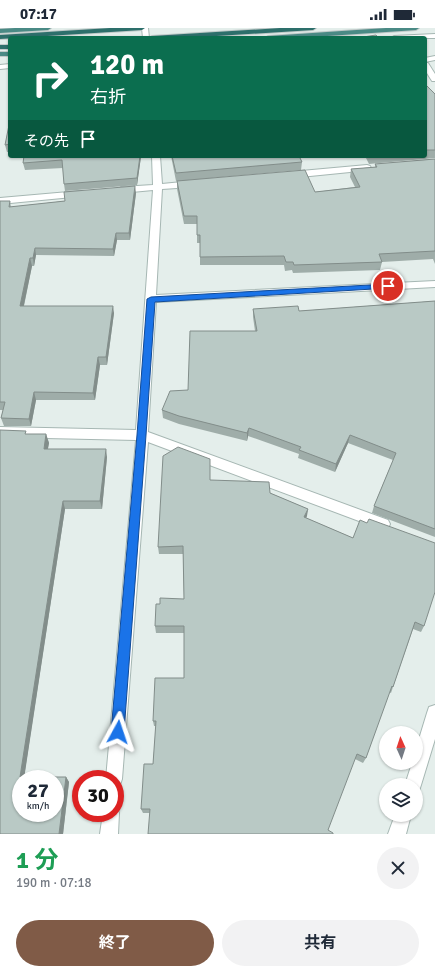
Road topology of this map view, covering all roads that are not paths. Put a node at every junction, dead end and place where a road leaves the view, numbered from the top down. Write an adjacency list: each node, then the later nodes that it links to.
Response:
1 (48, 28): 5 (highway)
2 (144, 28): 7 (highway)
3 (314, 28): 8 (highway)
4 (416, 28): 9 (highway)
5 (23, 29): 6 (highway)
6 (0, 31)
7 (16, 36)
8 (184, 36)
9 (299, 36)
10 (427, 68): 11 (street)
11 (435, 79)
12 (156, 158): 16 (street)
13 (380, 167): 14 (street)
14 (285, 175)
15 (198, 183): 16 (street)
16 (158, 187): 17 (street); 21 (street)
17 (111, 191)
18 (87, 193): 19 (street)
19 (0, 201)
20 (435, 284): 21 (street)
21 (151, 299): 23 (street)
22 (0, 432): 23 (street)
23 (142, 435): 24 (street); 26 (street)
24 (391, 527)
25 (435, 713): 27 (street)
26 (115, 770)
27 (414, 778)
28 (110, 822): 30 (street)
29 (401, 822): 31 (street)
30 (109, 834)
31 (397, 834)

